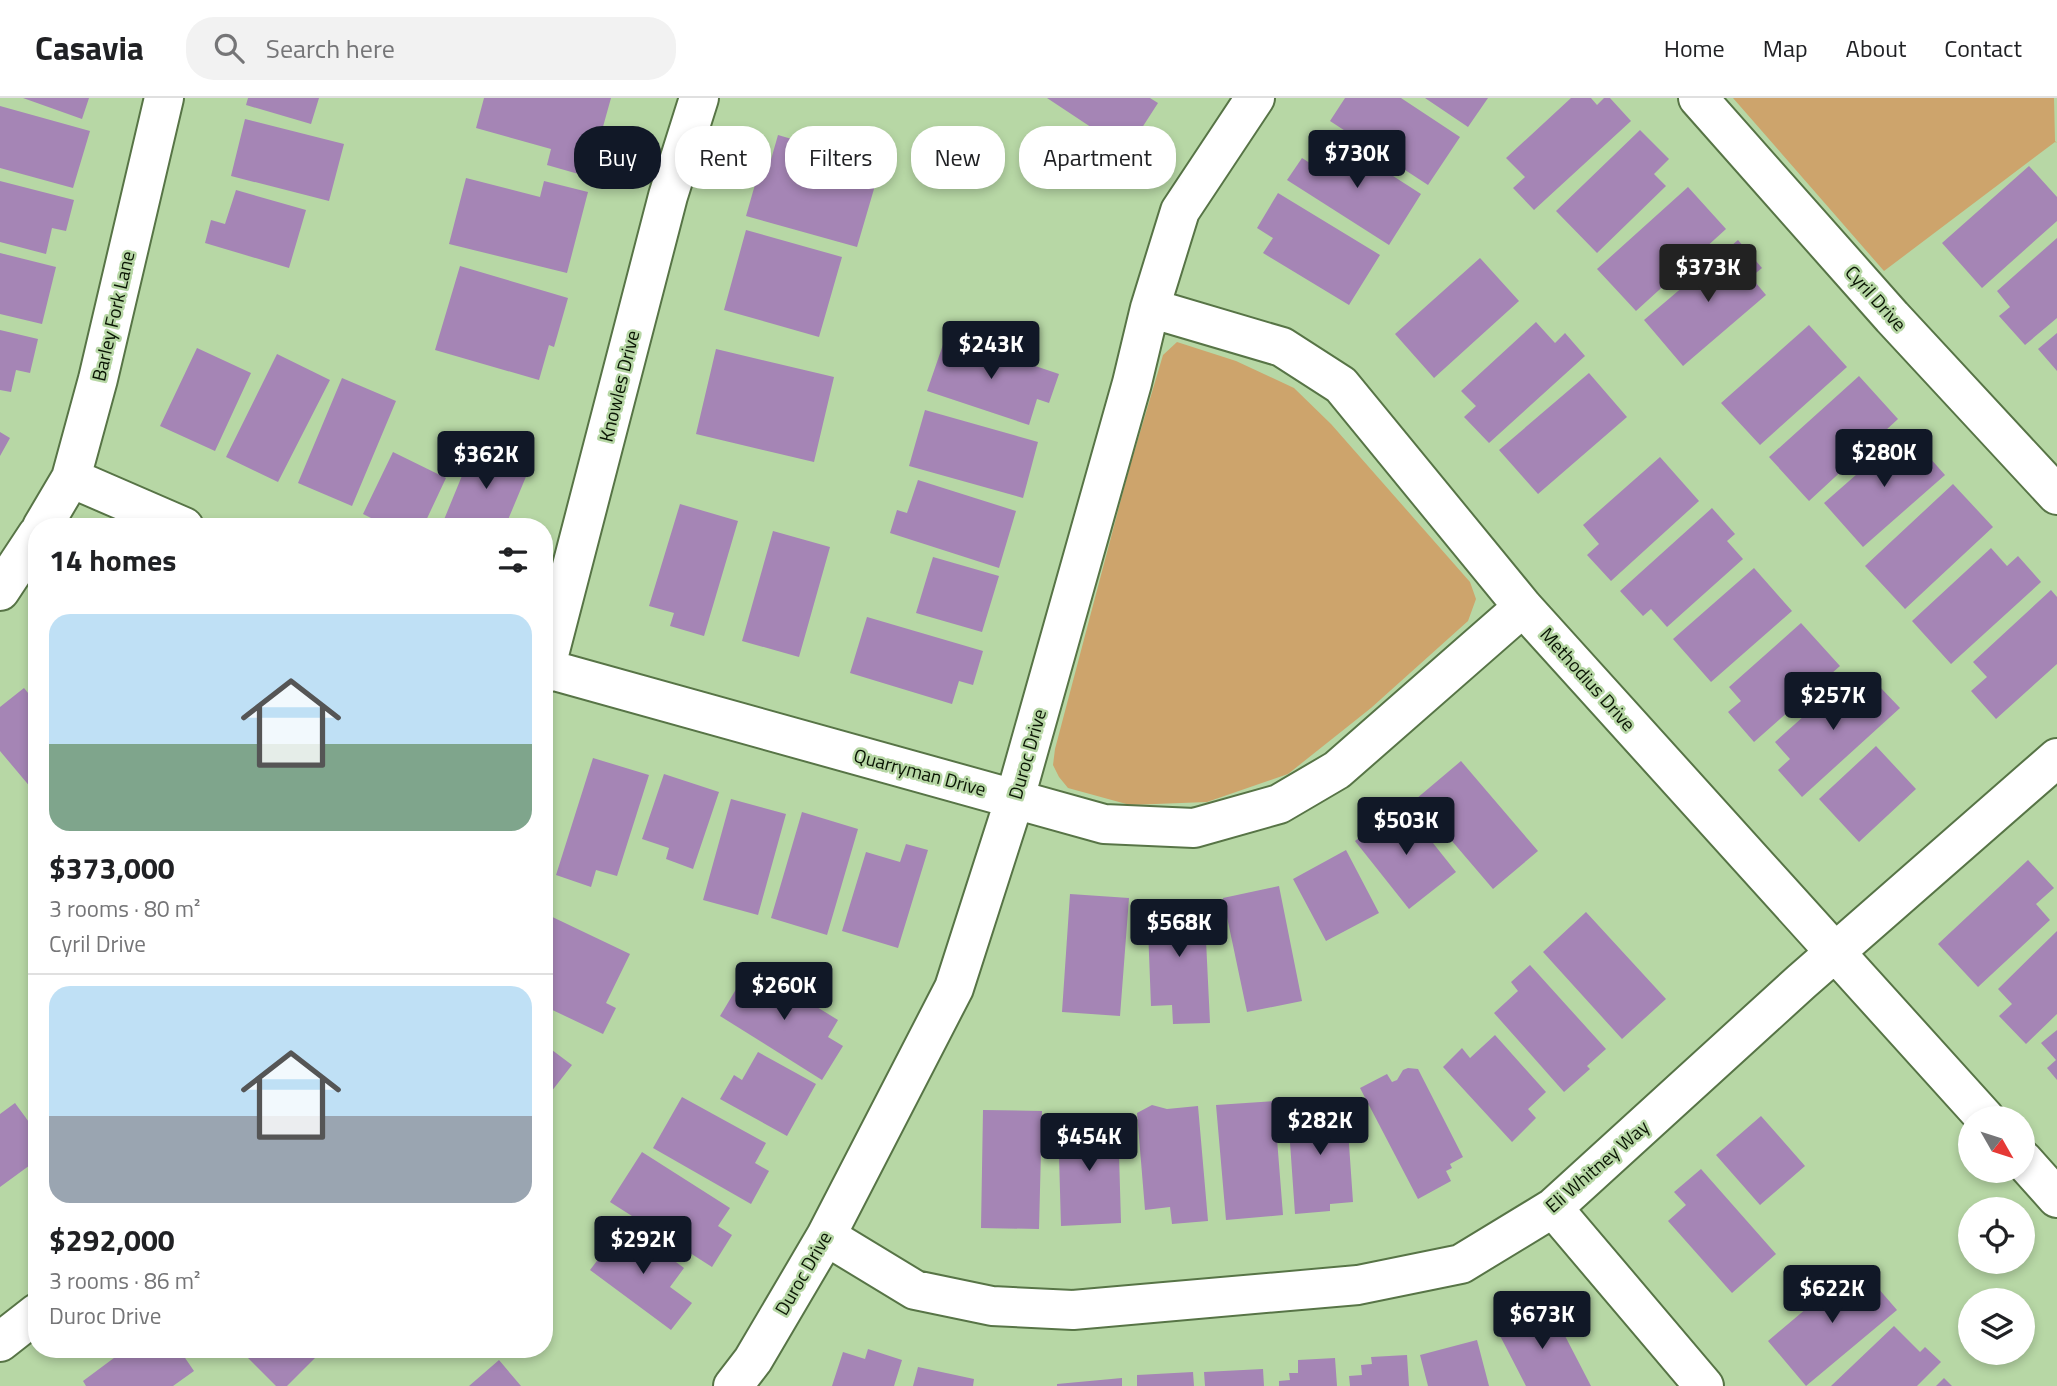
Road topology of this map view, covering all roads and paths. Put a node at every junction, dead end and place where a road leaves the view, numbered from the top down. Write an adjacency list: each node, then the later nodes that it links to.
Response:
1 (164, 98): 6 (street, Barley Fork Lane)
2 (699, 98): 13 (street, Knowles Drive)
3 (1255, 98): 5 (street, Duroc Drive)
4 (1698, 98): 7 (street, Cyril Drive)
5 (1150, 308): 12 (street, Methodius Drive); 16 (street, Duroc Drive)
6 (71, 478): 8 (street, Barley Fork Lane); 9 (street)
7 (2057, 495)
8 (47, 518)
9 (163, 518)
10 (28, 549): 11 (street)
11 (0, 591)
12 (1523, 607): 16 (street, Quarryman Drive); 17 (street, Methodius Drive)
13 (553, 639)
14 (553, 672): 16 (street, Quarryman Drive)
15 (2057, 758): 17 (street, Eli Whitney Way)
16 (1015, 798): 22 (street, Duroc Drive)
17 (1835, 952): 18 (street, Methodius Drive); 21 (street, Eli Whitney Way)
18 (1974, 1106)
19 (2035, 1173): 20 (street)
20 (2057, 1198)
21 (1553, 1208): 22 (street, Eli Whitney Way); 26 (street)
22 (826, 1236): 25 (street, Duroc Drive)
23 (28, 1320): 24 (street)
24 (0, 1342)
25 (733, 1386)
26 (1704, 1386)

